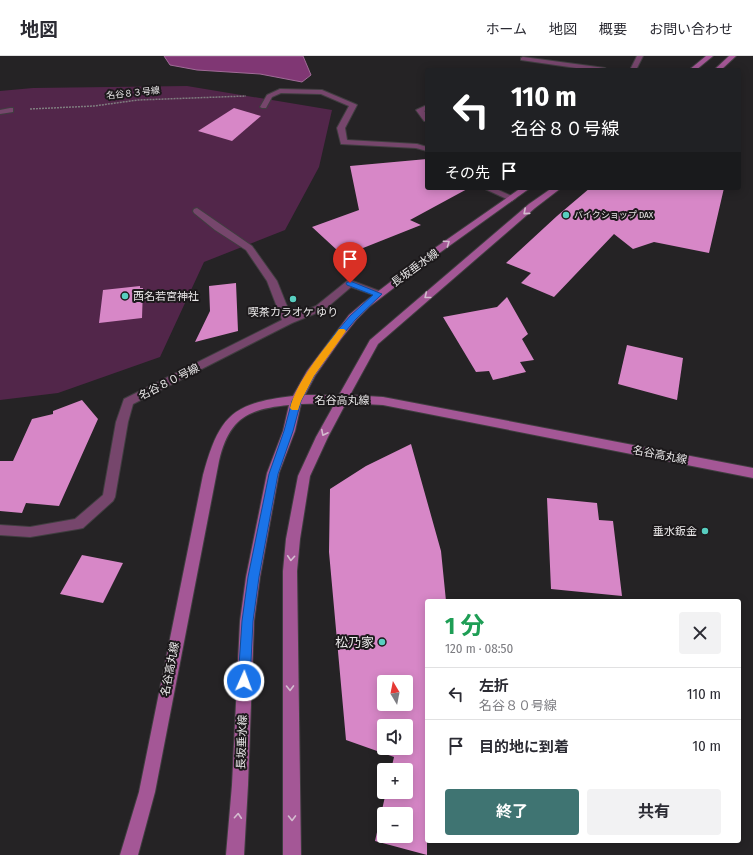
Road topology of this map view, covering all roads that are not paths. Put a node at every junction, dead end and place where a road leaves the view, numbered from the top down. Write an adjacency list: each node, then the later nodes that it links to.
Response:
1 (640, 56): 6 (street)
2 (710, 56): 7 (main road)
3 (733, 56): 8 (main road)
4 (523, 59): 5 (street)
5 (590, 68)
6 (634, 68)
7 (695, 68)
8 (719, 68)
9 (264, 107): 14 (street)
10 (425, 108): 13 (street)
11 (10, 110): 12 (street)
12 (0, 112)
13 (425, 116)
14 (425, 148)
15 (492, 190): 18 (street)
16 (523, 190): 18 (main road, 長坂垂水線)
17 (554, 190): 22 (main road, one-way to 22)
18 (512, 198): 20 (main road, 長坂垂水線, one-way to 18)
19 (197, 211): 21 (street)
20 (379, 294): 21 (street, 名谷８０号線); 23 (main road, 長坂垂水線)
21 (288, 322): 25 (street, 名谷８０号線)
22 (342, 398): 23 (main road, 名谷高丸線); 24 (main road, 名谷高丸線); 28 (main road, one-way to 28)
23 (296, 401): 26 (main road, 名谷高丸線); 27 (main road, 長坂垂水線, one-way to 23)
24 (753, 473)
25 (0, 530)
26 (129, 855)
27 (235, 855)
28 (292, 855)

